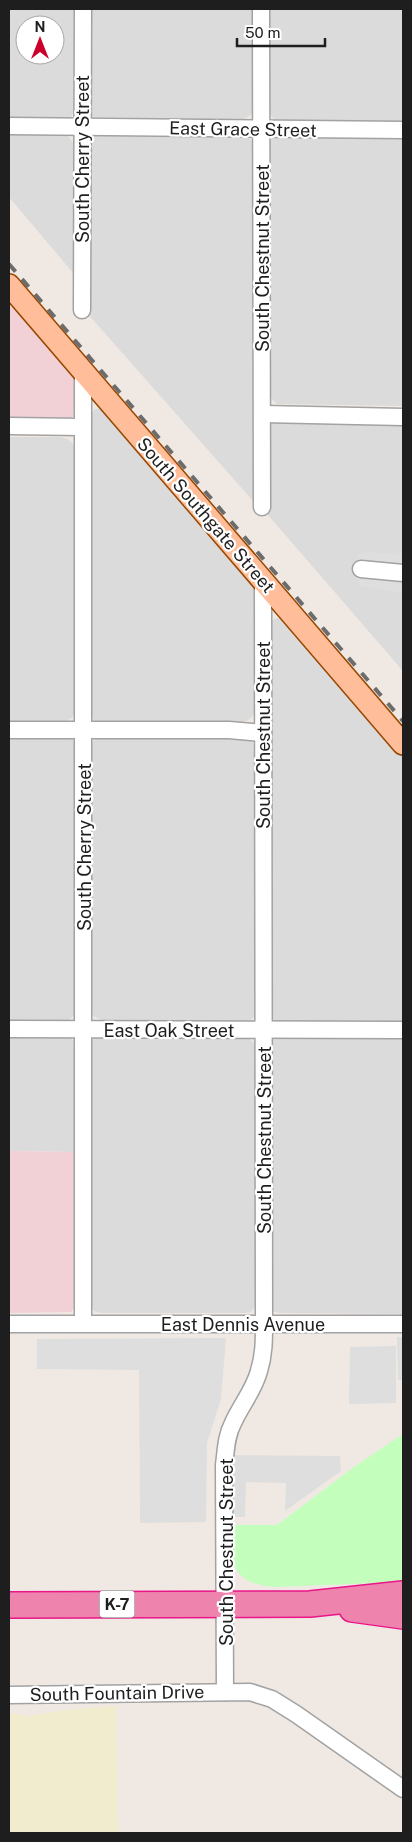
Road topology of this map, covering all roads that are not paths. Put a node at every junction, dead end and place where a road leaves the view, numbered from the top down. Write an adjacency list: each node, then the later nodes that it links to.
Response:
1 (83, 9): 4 (street, South Cherry Street)
2 (261, 9): 5 (street, South Chestnut Street)
3 (9, 126): 4 (street, East Grace Street)
4 (83, 127): 5 (street, East Grace Street); 8 (street, South Cherry Street)
5 (262, 129): 6 (street, East Grace Street); 10 (street, South Chestnut Street)
6 (403, 130)
7 (9, 285): 9 (main road, South Southgate Street)
8 (82, 310)
9 (83, 372): 13 (street, South Cherry Street); 17 (main road, South Southgate Street)
10 (262, 414): 11 (street); 14 (street, South Chestnut Street)
11 (403, 417)
12 (9, 426): 13 (street)
13 (82, 427): 19 (street, South Cherry Street)
14 (262, 507)
15 (361, 569): 16 (street)
16 (403, 573)
17 (263, 581): 20 (street, South Chestnut Street); 21 (main road, South Southgate Street)
18 (9, 730): 19 (street)
19 (84, 731): 20 (street); 23 (street, South Cherry Street)
20 (263, 733): 24 (street, South Chestnut Street)
21 (403, 744)
22 (9, 1029): 23 (street, East Oak Street)
23 (84, 1030): 24 (street, East Oak Street); 26 (street, South Cherry Street)
24 (264, 1030): 25 (street, East Oak Street); 28 (street, South Chestnut Street)
25 (403, 1030)
26 (83, 1323): 27 (street, East Dennis Avenue); 28 (street, East Dennis Avenue)
27 (9, 1324)
28 (264, 1324): 29 (street, East Dennis Avenue); 32 (street, South Chestnut Street)
29 (403, 1324)
30 (403, 1594): 33 (highway, K-7)
31 (9, 1604): 32 (highway, K-7)
32 (225, 1604): 33 (highway, K-7); 35 (street, South Chestnut Street)
33 (310, 1604): 34 (highway, K-7)
34 (403, 1616)
35 (225, 1692): 36 (street, South Fountain Drive); 37 (street, South Fountain Drive)
36 (9, 1695)
37 (403, 1789)

